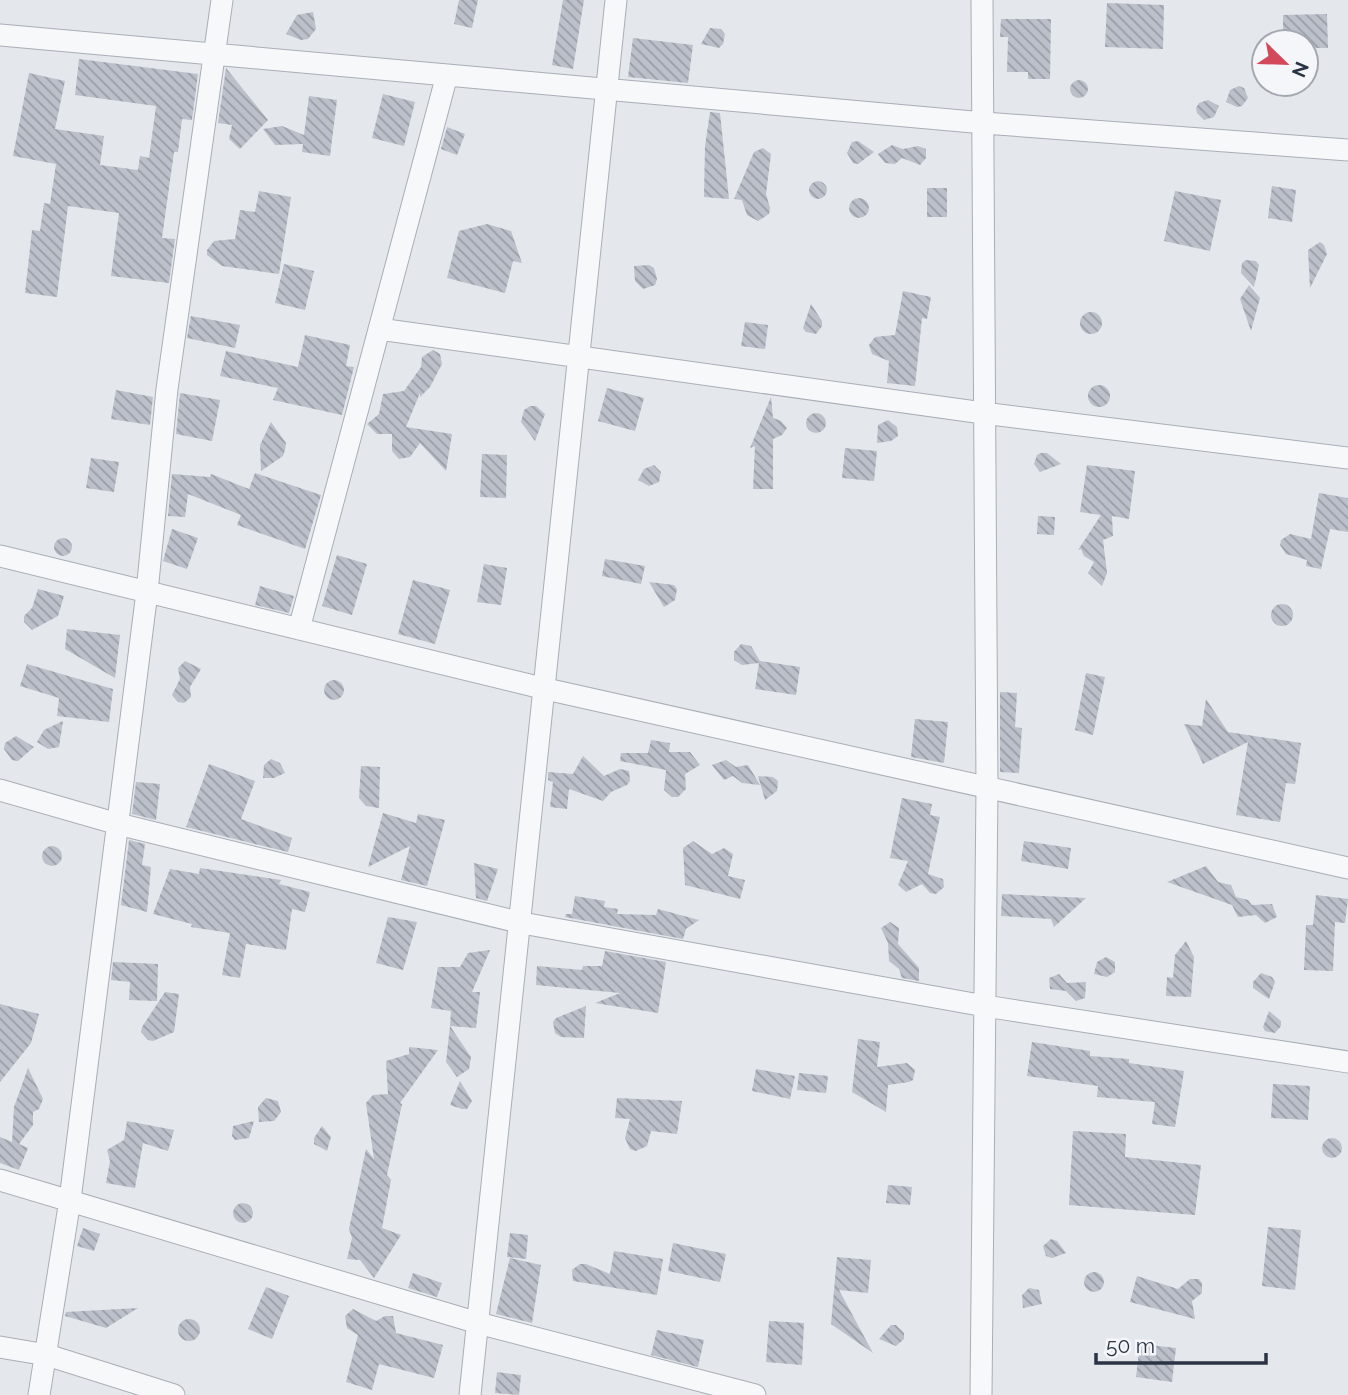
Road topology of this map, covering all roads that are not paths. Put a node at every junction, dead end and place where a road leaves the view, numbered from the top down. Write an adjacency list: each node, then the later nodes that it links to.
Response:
1 (222, 0): 5 (street)
2 (616, 0): 7 (street)
3 (982, 0): 8 (street)
4 (0, 35): 5 (street)
5 (216, 53): 6 (street); 15 (street)
6 (447, 75): 7 (street); 10 (street)
7 (607, 90): 8 (street); 11 (street)
8 (984, 123): 9 (street); 12 (street)
9 (1348, 150)
10 (379, 329): 11 (street); 16 (street)
11 (580, 357): 12 (street); 17 (street)
12 (983, 413): 13 (street); 18 (street)
13 (1348, 458)
14 (0, 556): 15 (street)
15 (147, 592): 16 (street); 20 (street)
16 (299, 629): 17 (street)
17 (546, 689): 18 (street); 22 (street)
18 (987, 788): 21 (street); 23 (street)
19 (0, 790): 20 (street)
20 (118, 824): 22 (street); 26 (street)
21 (1348, 867)
22 (522, 923): 23 (street); 27 (street)
23 (985, 1006): 24 (street); 34 (street)
24 (1348, 1062)
25 (0, 1180): 26 (street)
26 (70, 1200): 27 (street); 29 (street)
27 (478, 1323): 32 (street); 33 (street)
28 (0, 1348): 29 (street)
29 (47, 1355): 30 (street); 31 (street)
30 (39, 1395)
31 (174, 1395)
32 (470, 1395)
33 (755, 1395)
34 (981, 1395)

